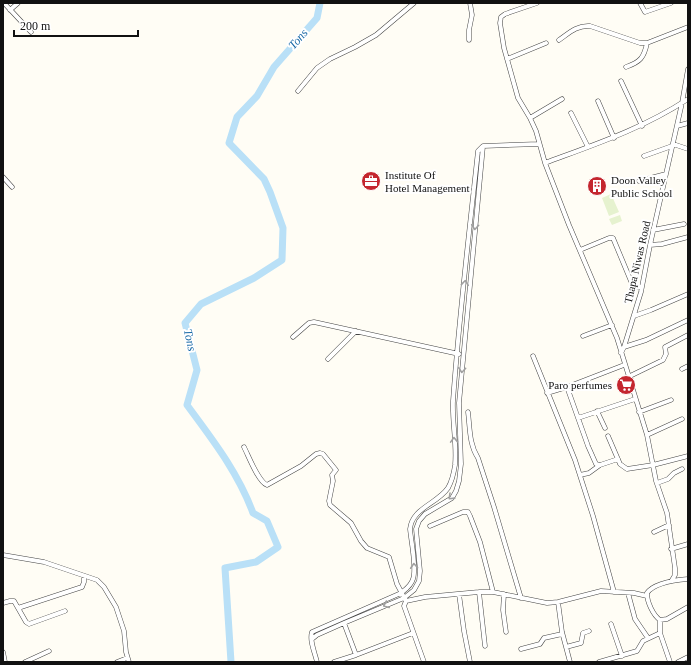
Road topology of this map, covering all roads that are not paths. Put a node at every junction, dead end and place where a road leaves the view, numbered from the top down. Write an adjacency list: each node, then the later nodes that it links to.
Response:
1 (4, 3): 8 (street)
2 (18, 3): 8 (street)
3 (414, 3): 19 (street)
4 (470, 3): 11 (street)
5 (538, 3): 15 (street)
6 (640, 3): 7 (street)
7 (671, 3)
8 (10, 10): 10 (street)
9 (688, 27): 14 (street)
10 (31, 32)
11 (469, 40)
12 (559, 40): 14 (street)
13 (546, 43): 15 (street)
14 (647, 43): 16 (street)
15 (507, 59): 25 (street)
16 (626, 67)
17 (688, 69): 23 (street, Thapa Niwas Road)
18 (621, 81): 27 (street)
19 (298, 91)
20 (562, 99): 25 (street)
21 (688, 99): 23 (street)
22 (598, 101): 29 (street)
23 (682, 103): 27 (street); 28 (street, Thapa Niwas Road)
24 (571, 113): 33 (street)
25 (530, 118): 30 (street)
26 (688, 123): 28 (street)
27 (642, 126): 29 (street)
28 (677, 126): 31 (street, Thapa Niwas Road)
29 (614, 138): 33 (street)
30 (539, 144): 32 (street); 36 (street)
31 (673, 145): 34 (street); 35 (street); 37 (street, Thapa Niwas Road)
32 (483, 146): 41 (street); 42 (street)
33 (588, 147): 36 (street)
34 (688, 149)
35 (644, 156)
36 (545, 162): 47 (street)
37 (666, 174): 39 (street); 44 (street, Thapa Niwas Road)
38 (3, 177): 40 (street)
39 (639, 181)
40 (12, 187)
41 (472, 204): 42 (street); 50 (street, one-way to 41)
42 (478, 205): 51 (street, one-way to 51)
43 (684, 224): 44 (street)
44 (653, 230): 46 (street, Thapa Niwas Road)
45 (688, 237): 46 (street)
46 (650, 245): 48 (street, Thapa Niwas Road)
47 (580, 250): 48 (street); 54 (street)
48 (642, 287): 52 (street, Thapa Niwas Road)
49 (688, 294): 52 (street)
50 (462, 306): 51 (street); 61 (street)
51 (468, 306): 62 (street)
52 (634, 316): 59 (street, Thapa Niwas Road)
53 (688, 320): 59 (street)
54 (612, 325): 57 (street); 60 (street)
55 (356, 331): 58 (street); 61 (street); 64 (street)
56 (688, 335): 68 (street)
57 (583, 336)
58 (293, 337)
59 (624, 347): 60 (street, Thapa Niwas Road)
60 (621, 353): 65 (street)
61 (458, 354): 62 (street); 101 (street, one-way to 61)
62 (463, 355): 107 (street, one-way to 107)
63 (533, 356): 70 (street)
64 (328, 358)
65 (624, 365): 68 (street); 69 (street)
66 (688, 366): 67 (street)
67 (682, 369)
68 (628, 377): 71 (street)
69 (567, 387): 70 (street); 76 (street)
70 (547, 393): 87 (street)
71 (635, 399): 73 (street); 75 (street)
72 (671, 400): 75 (street)
73 (597, 411): 76 (street); 78 (street)
74 (468, 412): 106 (street)
75 (640, 412): 79 (street)
76 (578, 418): 84 (street)
77 (682, 419): 79 (street)
78 (605, 428)
79 (647, 435): 85 (street)
80 (608, 436): 83 (street)
81 (244, 447): 101 (street)
82 (688, 456): 85 (street)
83 (618, 459): 84 (street); 85 (street)
84 (600, 465): 87 (street)
85 (653, 465): 88 (street)
86 (682, 469): 88 (street)
87 (580, 475): 100 (street)
88 (657, 483): 89 (street)
89 (669, 525): 91 (street); 93 (street)
90 (430, 526): 99 (street)
91 (654, 532)
92 (688, 544): 93 (street)
93 (671, 549): 97 (street)
94 (3, 555): 95 (street)
95 (84, 576): 111 (street); 131 (street)
96 (688, 579): 97 (street)
97 (672, 580): 105 (street)
98 (479, 592): 99 (street); 103 (street); 123 (street)
99 (493, 592): 104 (street)
100 (614, 592): 102 (street); 108 (street)
101 (401, 593): 107 (street); 122 (street)
102 (628, 593): 105 (street); 121 (street)
103 (459, 594): 107 (street); 138 (street)
104 (504, 594): 106 (street); 117 (street)
105 (647, 596): 113 (street)
106 (521, 598): 108 (street)
107 (405, 599): 114 (street, one-way to 114); 118 (street)
108 (558, 602): 119 (street)
109 (3, 603): 111 (street)
110 (688, 607): 113 (street)
111 (18, 608): 112 (street)
112 (65, 610)
113 (660, 620): 120 (street)
114 (344, 623): 122 (street); 128 (street)
115 (611, 624): 129 (street)
116 (589, 631): 124 (street)
117 (506, 632)
118 (414, 633): 128 (street); 137 (street)
119 (562, 634): 124 (street); 125 (street)
120 (660, 634): 121 (street); 141 (street)
121 (648, 638): 129 (street)
122 (312, 639): 135 (street)
123 (485, 646)
124 (566, 647): 139 (street)
125 (521, 649)
126 (49, 650): 133 (street)
127 (3, 652): 132 (street)
128 (356, 655): 136 (street)
129 (622, 656): 140 (street)
130 (688, 657): 142 (street)
131 (128, 660): 134 (street)
132 (5, 662)
133 (26, 662)
134 (118, 662)
135 (317, 662)
136 (334, 662)
137 (424, 662)
138 (470, 662)
139 (570, 662)
140 (600, 662)
141 (670, 662)
142 (678, 662)

